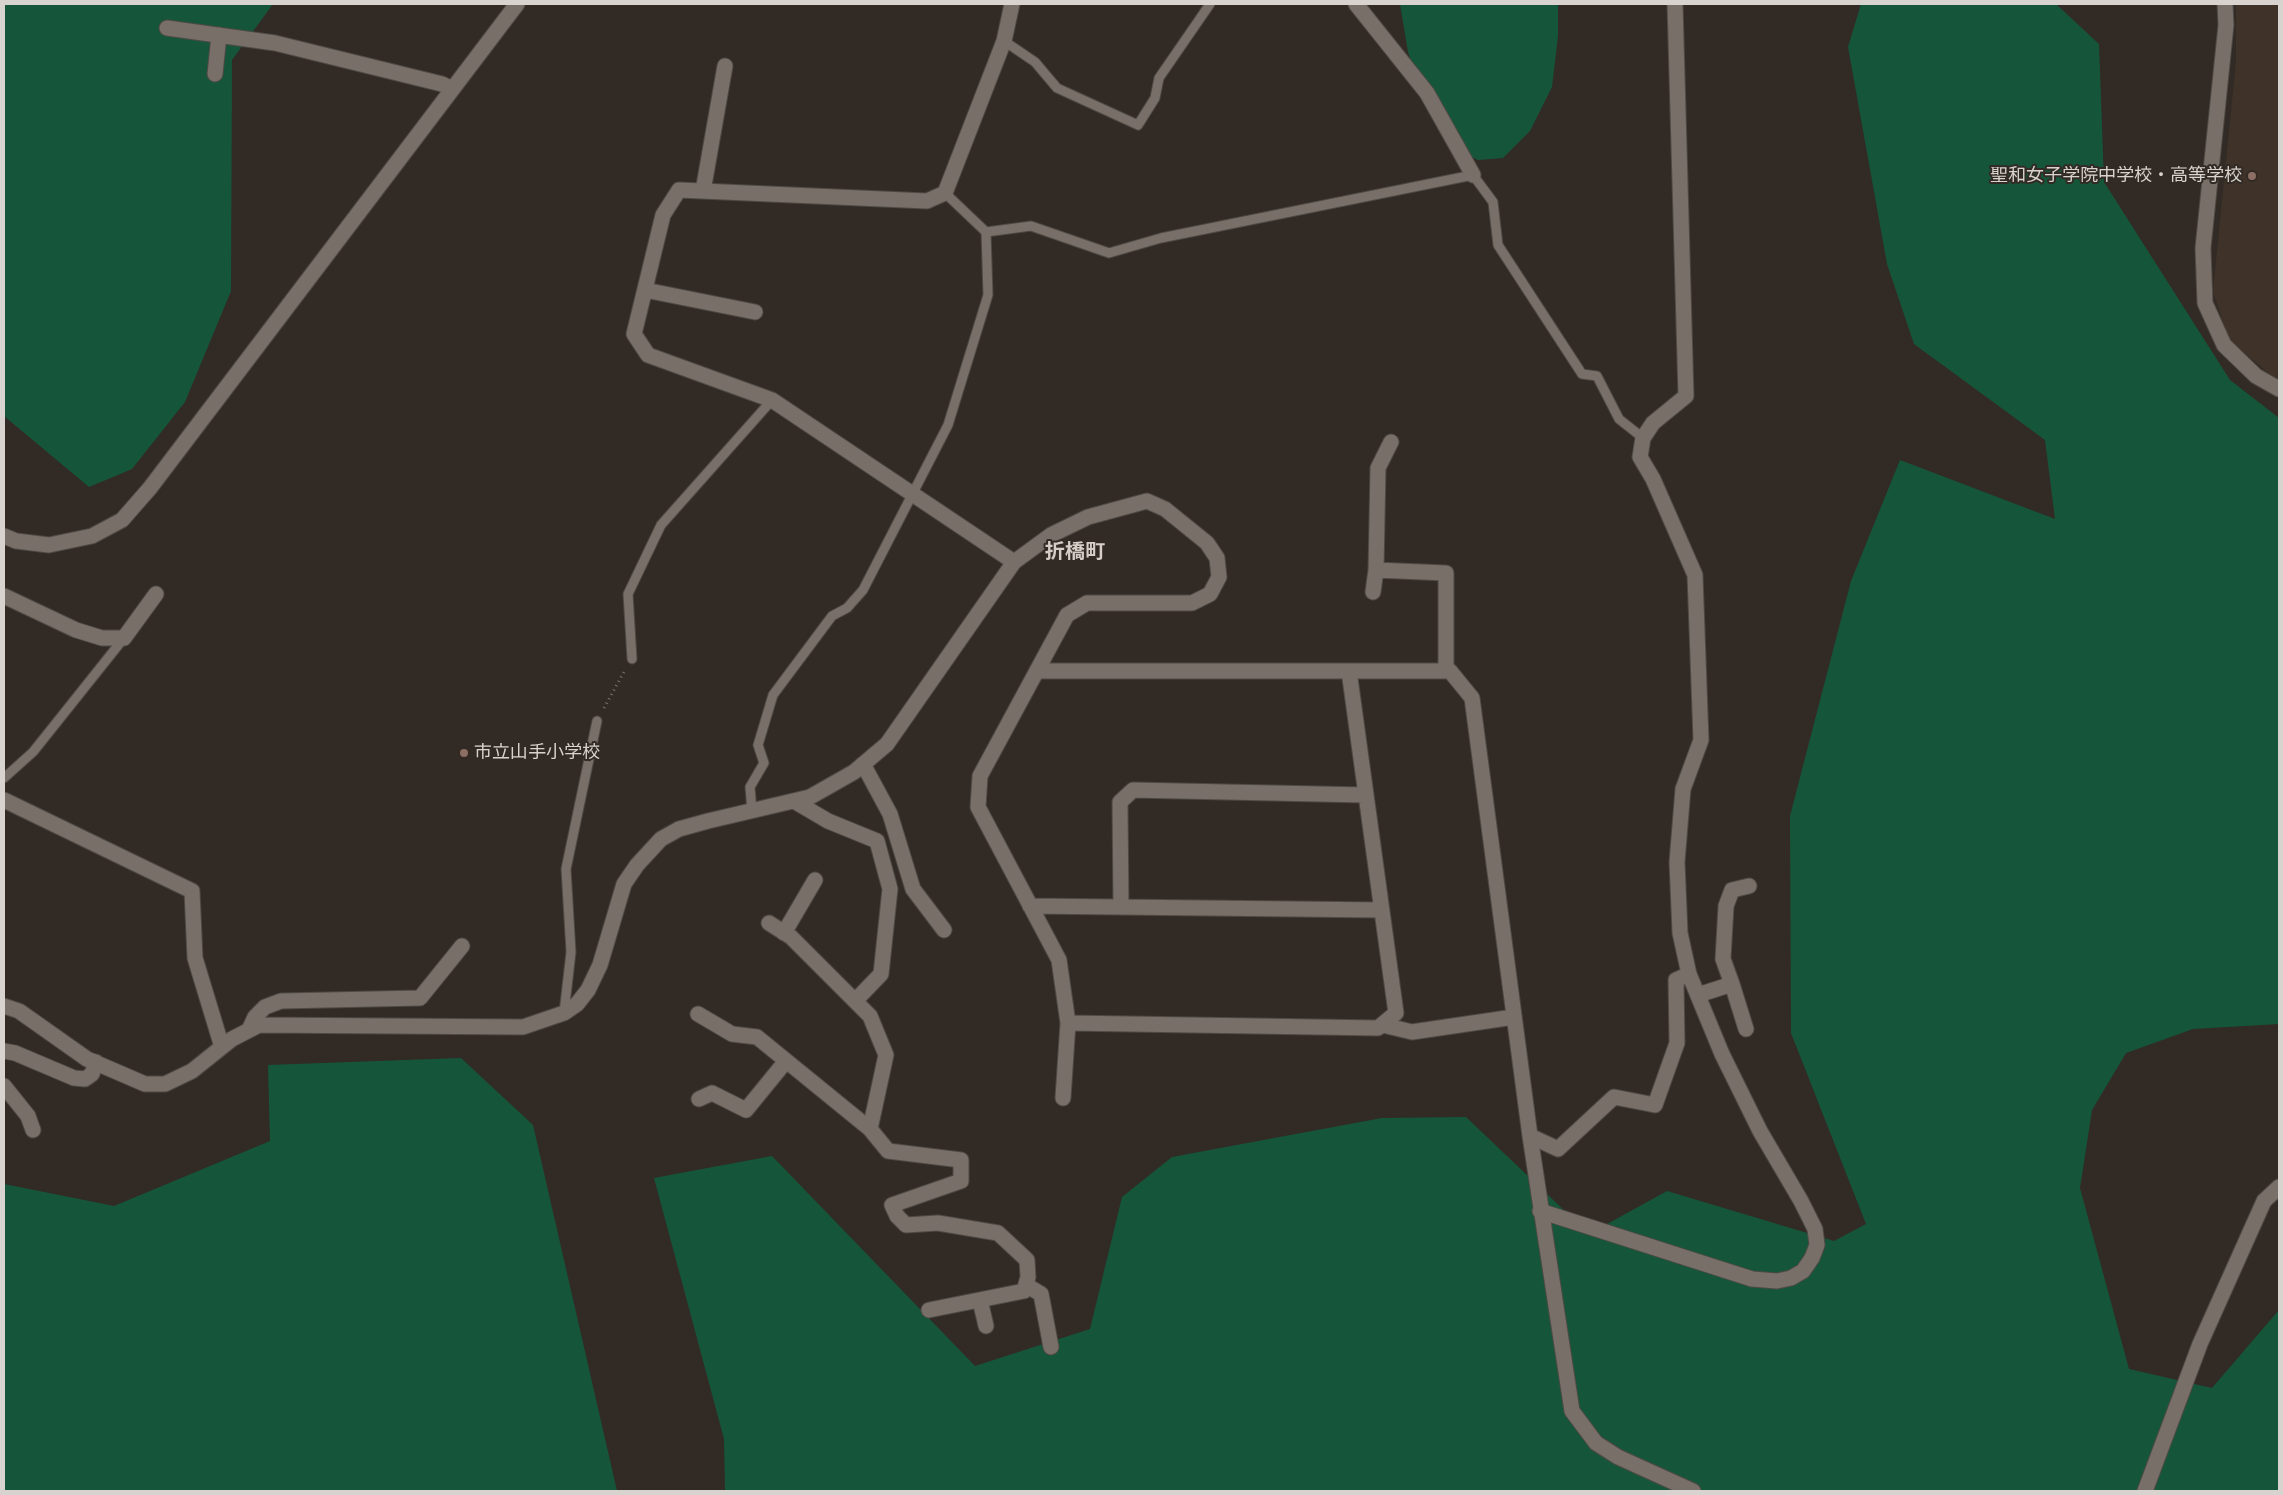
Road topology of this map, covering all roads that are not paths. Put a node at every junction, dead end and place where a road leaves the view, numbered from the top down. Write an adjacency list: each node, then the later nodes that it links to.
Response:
1 (517, 4): 12 (street)
2 (1012, 4): 9 (street)
3 (1210, 4): 9 (lane)
4 (1356, 4): 13 (street)
5 (1675, 4): 21 (street)
6 (2225, 4): 19 (street)
7 (167, 28): 8 (street)
8 (219, 35): 11 (street); 12 (street)
9 (1004, 41): 15 (street)
10 (724, 66): 14 (street)
11 (215, 74)
12 (452, 89): 24 (street)
13 (1474, 174): 16 (lane); 21 (lane)
14 (703, 191): 15 (street); 17 (street)
15 (945, 193): 16 (lane)
16 (986, 232): 23 (lane)
17 (645, 290): 18 (street); 20 (street)
18 (756, 312)
19 (2279, 389)
20 (772, 400): 23 (street); 31 (lane)
21 (1643, 438): 51 (street)
22 (1391, 442): 26 (street)
23 (914, 495): 25 (street); 41 (lane)
24 (4, 536)
25 (1014, 562): 32 (street); 36 (street)
26 (1376, 570): 27 (street); 34 (street)
27 (1373, 592)
28 (156, 594): 30 (street)
29 (4, 596): 30 (street)
30 (124, 638): 37 (lane)
31 (632, 659)
32 (1037, 671): 33 (street); 44 (street)
33 (1349, 671): 34 (street); 38 (street)
34 (1446, 671): 58 (street)
35 (597, 721): 56 (lane)
36 (863, 764): 40 (street); 48 (street)
37 (4, 778)
38 (1365, 795): 45 (street); 46 (street)
39 (4, 800): 63 (street)
40 (794, 801): 41 (street); 54 (street)
41 (752, 811): 56 (street)
42 (815, 880): 49 (street)
43 (1749, 886): 52 (street)
44 (1030, 906): 45 (street); 59 (street)
45 (1121, 907): 46 (street)
46 (1381, 910): 60 (street)
47 (769, 923): 49 (street)
48 (944, 930)
49 (784, 933): 54 (street)
50 (462, 946): 62 (street)
51 (1689, 974): 53 (street); 72 (street)
52 (1732, 984): 53 (street); 61 (street)
53 (1698, 995): 74 (street)
54 (855, 1001): 70 (street)
55 (4, 1006): 66 (street)
56 (564, 1013): 62 (street)
57 (698, 1014): 65 (street)
58 (1514, 1017): 60 (street); 72 (street)
59 (1068, 1023): 60 (street); 69 (street)
60 (1383, 1024)
61 (1746, 1029)
62 (248, 1030): 63 (street)
63 (222, 1047): 66 (street)
64 (4, 1052): 66 (street)
65 (786, 1061): 68 (street); 70 (street)
66 (96, 1062)
67 (4, 1086): 71 (street)
68 (699, 1098)
69 (1064, 1098)
70 (870, 1129): 75 (street)
71 (33, 1130)
72 (1530, 1136): 74 (street)
73 (2279, 1187): 81 (street)
74 (1540, 1212): 80 (street)
75 (1026, 1285): 76 (street); 79 (street)
76 (980, 1300): 77 (street); 78 (street)
77 (929, 1310)
78 (986, 1326)
79 (1050, 1347)
80 (1694, 1491)
81 (2145, 1491)

